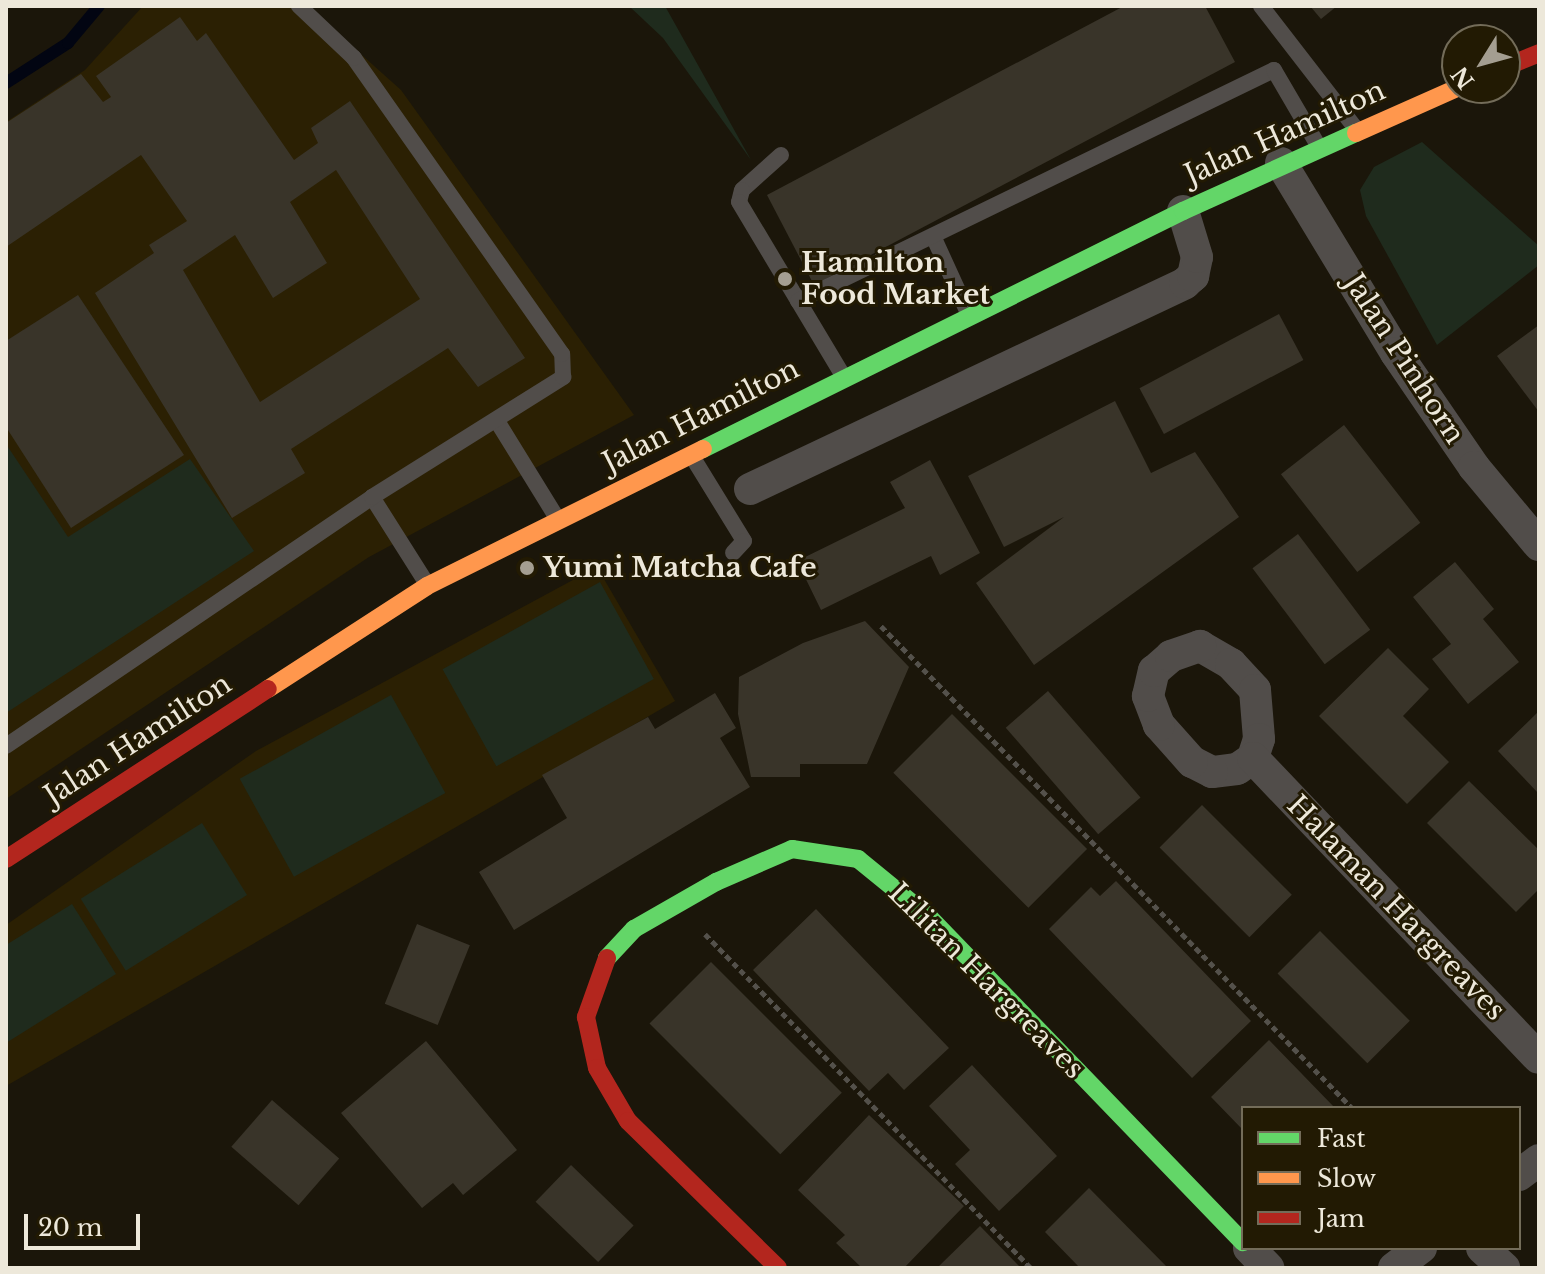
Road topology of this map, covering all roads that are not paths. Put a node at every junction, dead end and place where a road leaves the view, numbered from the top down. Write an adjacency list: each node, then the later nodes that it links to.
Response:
1 (299, 6): 13 (lane)
2 (1261, 6): 4 (lane)
3 (1441, 95): 4 (main road, Jalan Hamilton)
4 (1357, 130): 5 (main road, Jalan Hamilton)
5 (1319, 147): 7 (main road, Jalan Hamilton); 9 (lane)
6 (781, 155): 10 (lane)
7 (1281, 163): 8 (main road, Jalan Hamilton); 18 (street, Jalan Pinhorn)
8 (1183, 211): 11 (main road, Jalan Hamilton); 15 (street)
9 (933, 236): 10 (lane); 11 (lane)
10 (798, 301): 12 (lane)
11 (969, 315): 12 (main road, Jalan Hamilton)
12 (843, 376): 14 (main road, Jalan Hamilton)
13 (497, 421): 16 (lane); 17 (lane)
14 (690, 453): 17 (main road, Jalan Hamilton); 19 (lane)
15 (750, 489)
16 (372, 497): 20 (lane); 21 (lane)
17 (558, 520): 20 (main road, Jalan Hamilton)
18 (1539, 545)
19 (733, 553)
20 (427, 586): 23 (main road, Jalan Hamilton)
21 (6, 746)
22 (1253, 758): 24 (street, Halaman Hargreaves)
23 (6, 859)
24 (1539, 1058)
25 (1539, 1160): 26 (street)
26 (1521, 1174)
27 (1241, 1240): 31 (main road, Lilitan Hargreaves)
28 (1251, 1250): 32 (street)
29 (1418, 1250): 33 (street)
30 (1484, 1250): 34 (street)
31 (778, 1268)
32 (1268, 1268)
33 (1394, 1268)
34 (1504, 1268)

